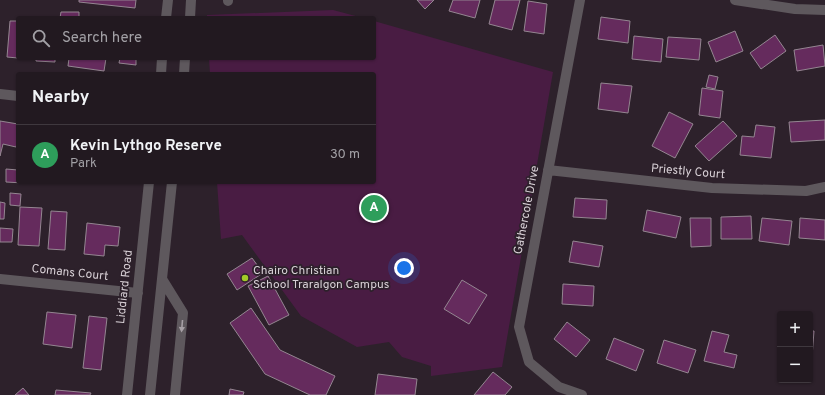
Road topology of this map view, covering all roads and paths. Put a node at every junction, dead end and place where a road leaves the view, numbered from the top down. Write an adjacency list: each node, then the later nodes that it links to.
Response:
1 (168, 0): 6 (street)
2 (191, 0): 7 (street)
3 (580, 0): 14 (street, Gathercole Drive)
4 (741, 0): 5 (street)
5 (825, 10)
6 (166, 16)
7 (190, 16)
8 (162, 60): 10 (street)
9 (185, 60): 11 (street)
10 (161, 72)
11 (184, 72)
12 (0, 94): 13 (street)
13 (16, 96)
14 (548, 170): 17 (street, Priestly Court); 24 (street, Gathercole Drive)
15 (149, 184): 20 (street, Liddiard Road)
16 (172, 184): 19 (street)
17 (825, 187)
18 (0, 279): 20 (street, Comans Court)
19 (162, 279): 22 (street); 23 (street, one-way to 23)
20 (138, 293): 21 (street, Liddiard Road)
21 (127, 395)
22 (150, 395)
23 (175, 395)
24 (582, 395)

